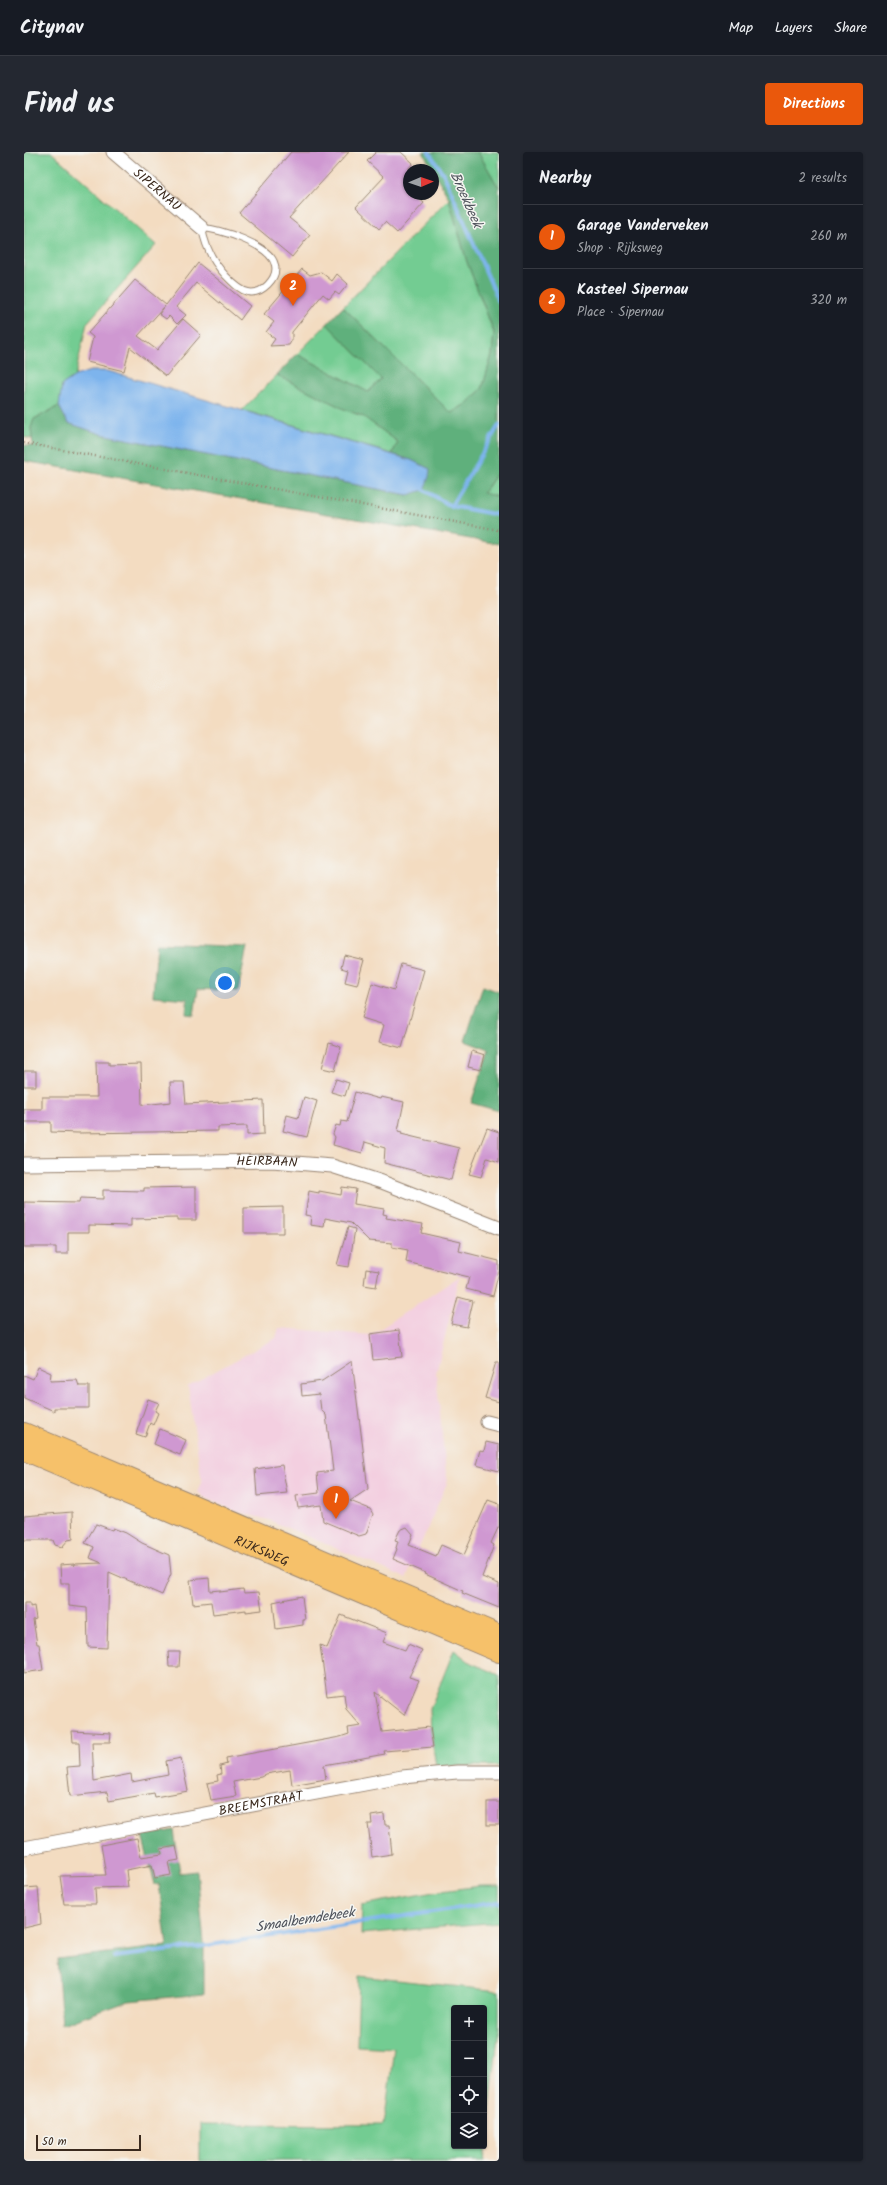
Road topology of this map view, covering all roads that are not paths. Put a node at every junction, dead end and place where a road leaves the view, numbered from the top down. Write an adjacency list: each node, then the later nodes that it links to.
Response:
1 (113, 152): 2 (street, SIPERNAU)
2 (202, 228): 2 (lane)
3 (24, 1164): 4 (street, HEIRBAAN)
4 (499, 1228)
5 (24, 1433): 7 (main road, RIJKSWEG)
6 (24, 1450): 8 (main road, RIJKSWEG)
7 (499, 1635)
8 (499, 1652)
9 (499, 1772): 10 (street, BREEMSTRAAT)
10 (24, 1848)

